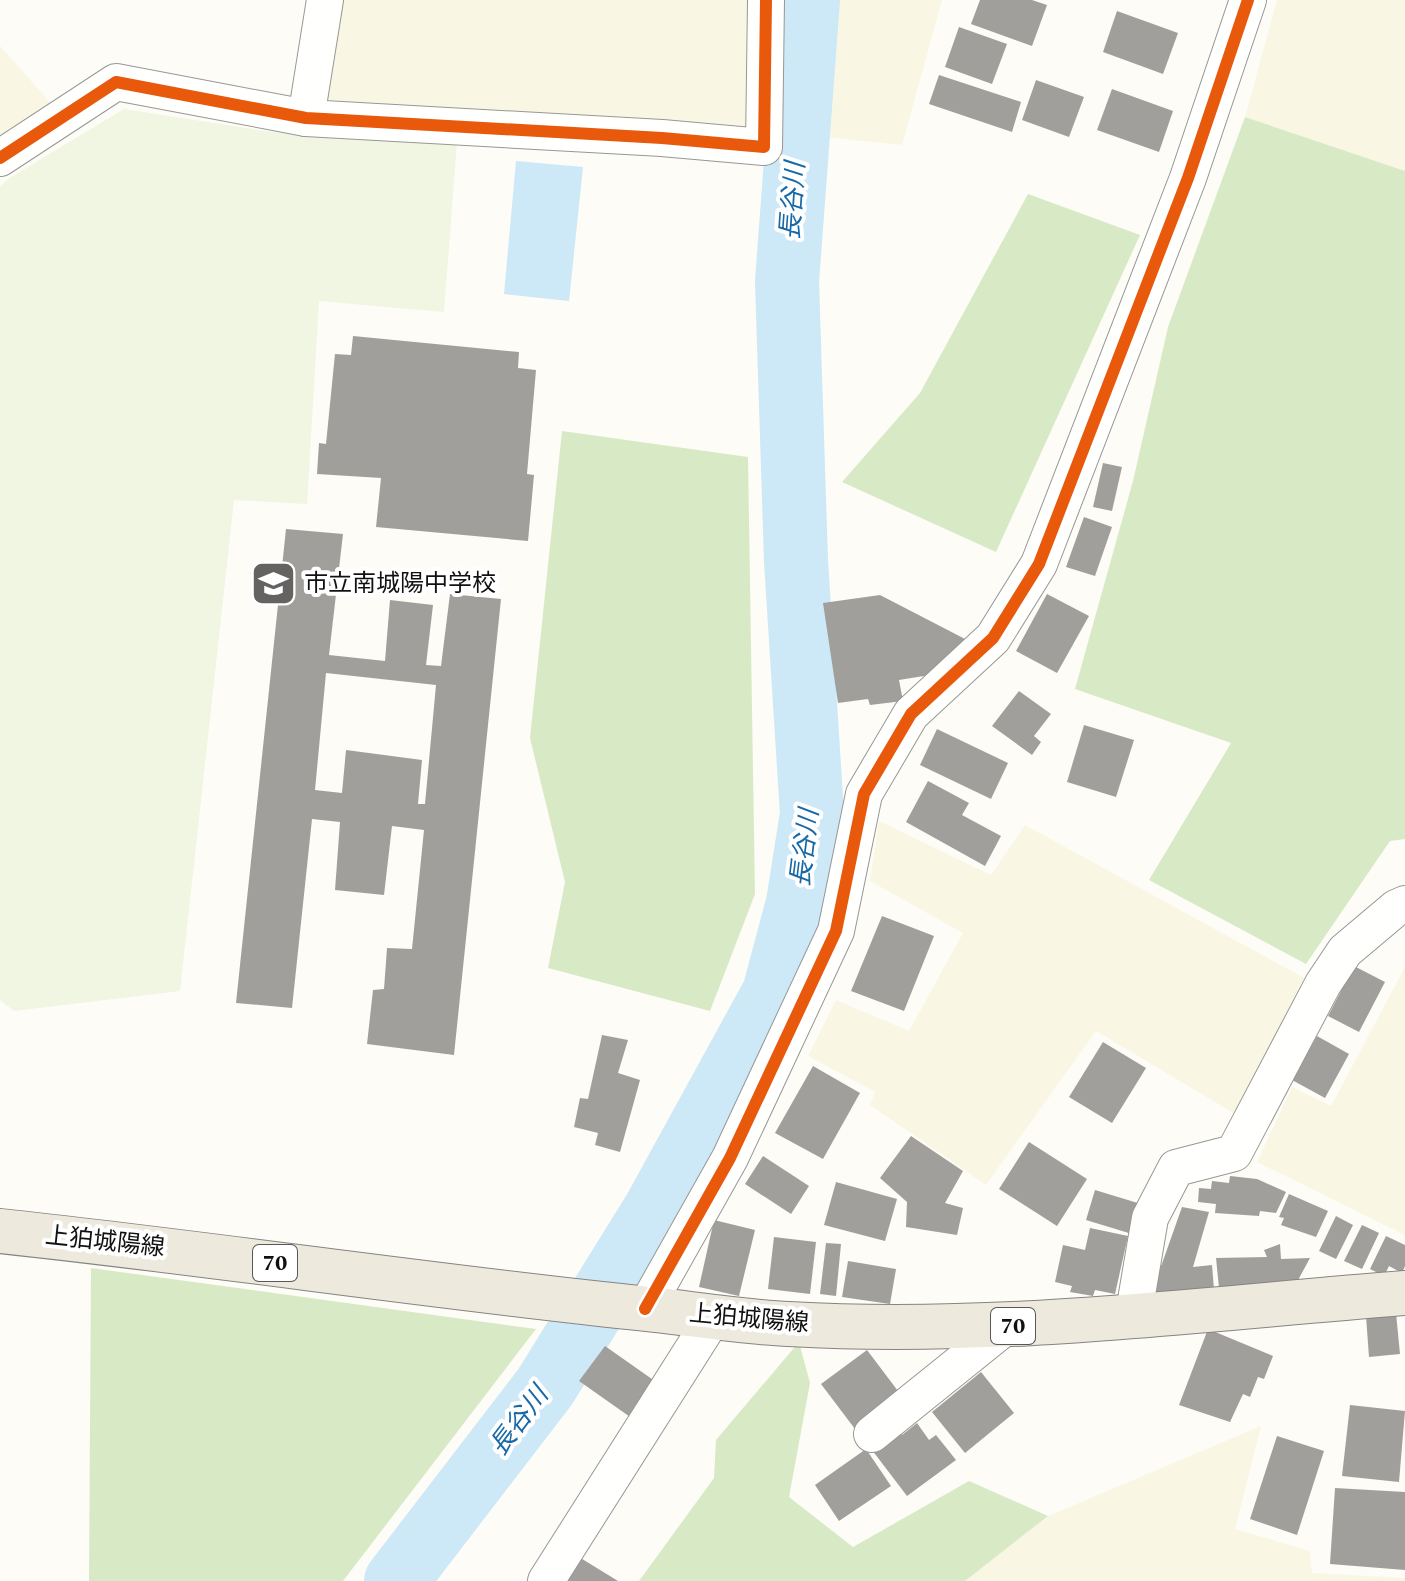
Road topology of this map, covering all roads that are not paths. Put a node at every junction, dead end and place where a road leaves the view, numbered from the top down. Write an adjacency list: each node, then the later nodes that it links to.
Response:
1 (325, 0): 4 (street)
2 (766, 0): 4 (street)
3 (1248, 0): 9 (street)
4 (306, 118): 5 (street)
5 (0, 158)
6 (1405, 904): 11 (street)
7 (0, 1231): 9 (main road, 上狛城陽線 / 70)
8 (1405, 1293): 11 (main road, 上狛城陽線 / 70)
9 (633, 1308): 10 (main road, 上狛城陽線 / 70)
10 (714, 1316): 12 (main road, 上狛城陽線 / 70); 14 (street)
11 (1133, 1318): 12 (main road, 上狛城陽線 / 70)
12 (1005, 1327): 13 (street)
13 (872, 1434)
14 (546, 1581)

